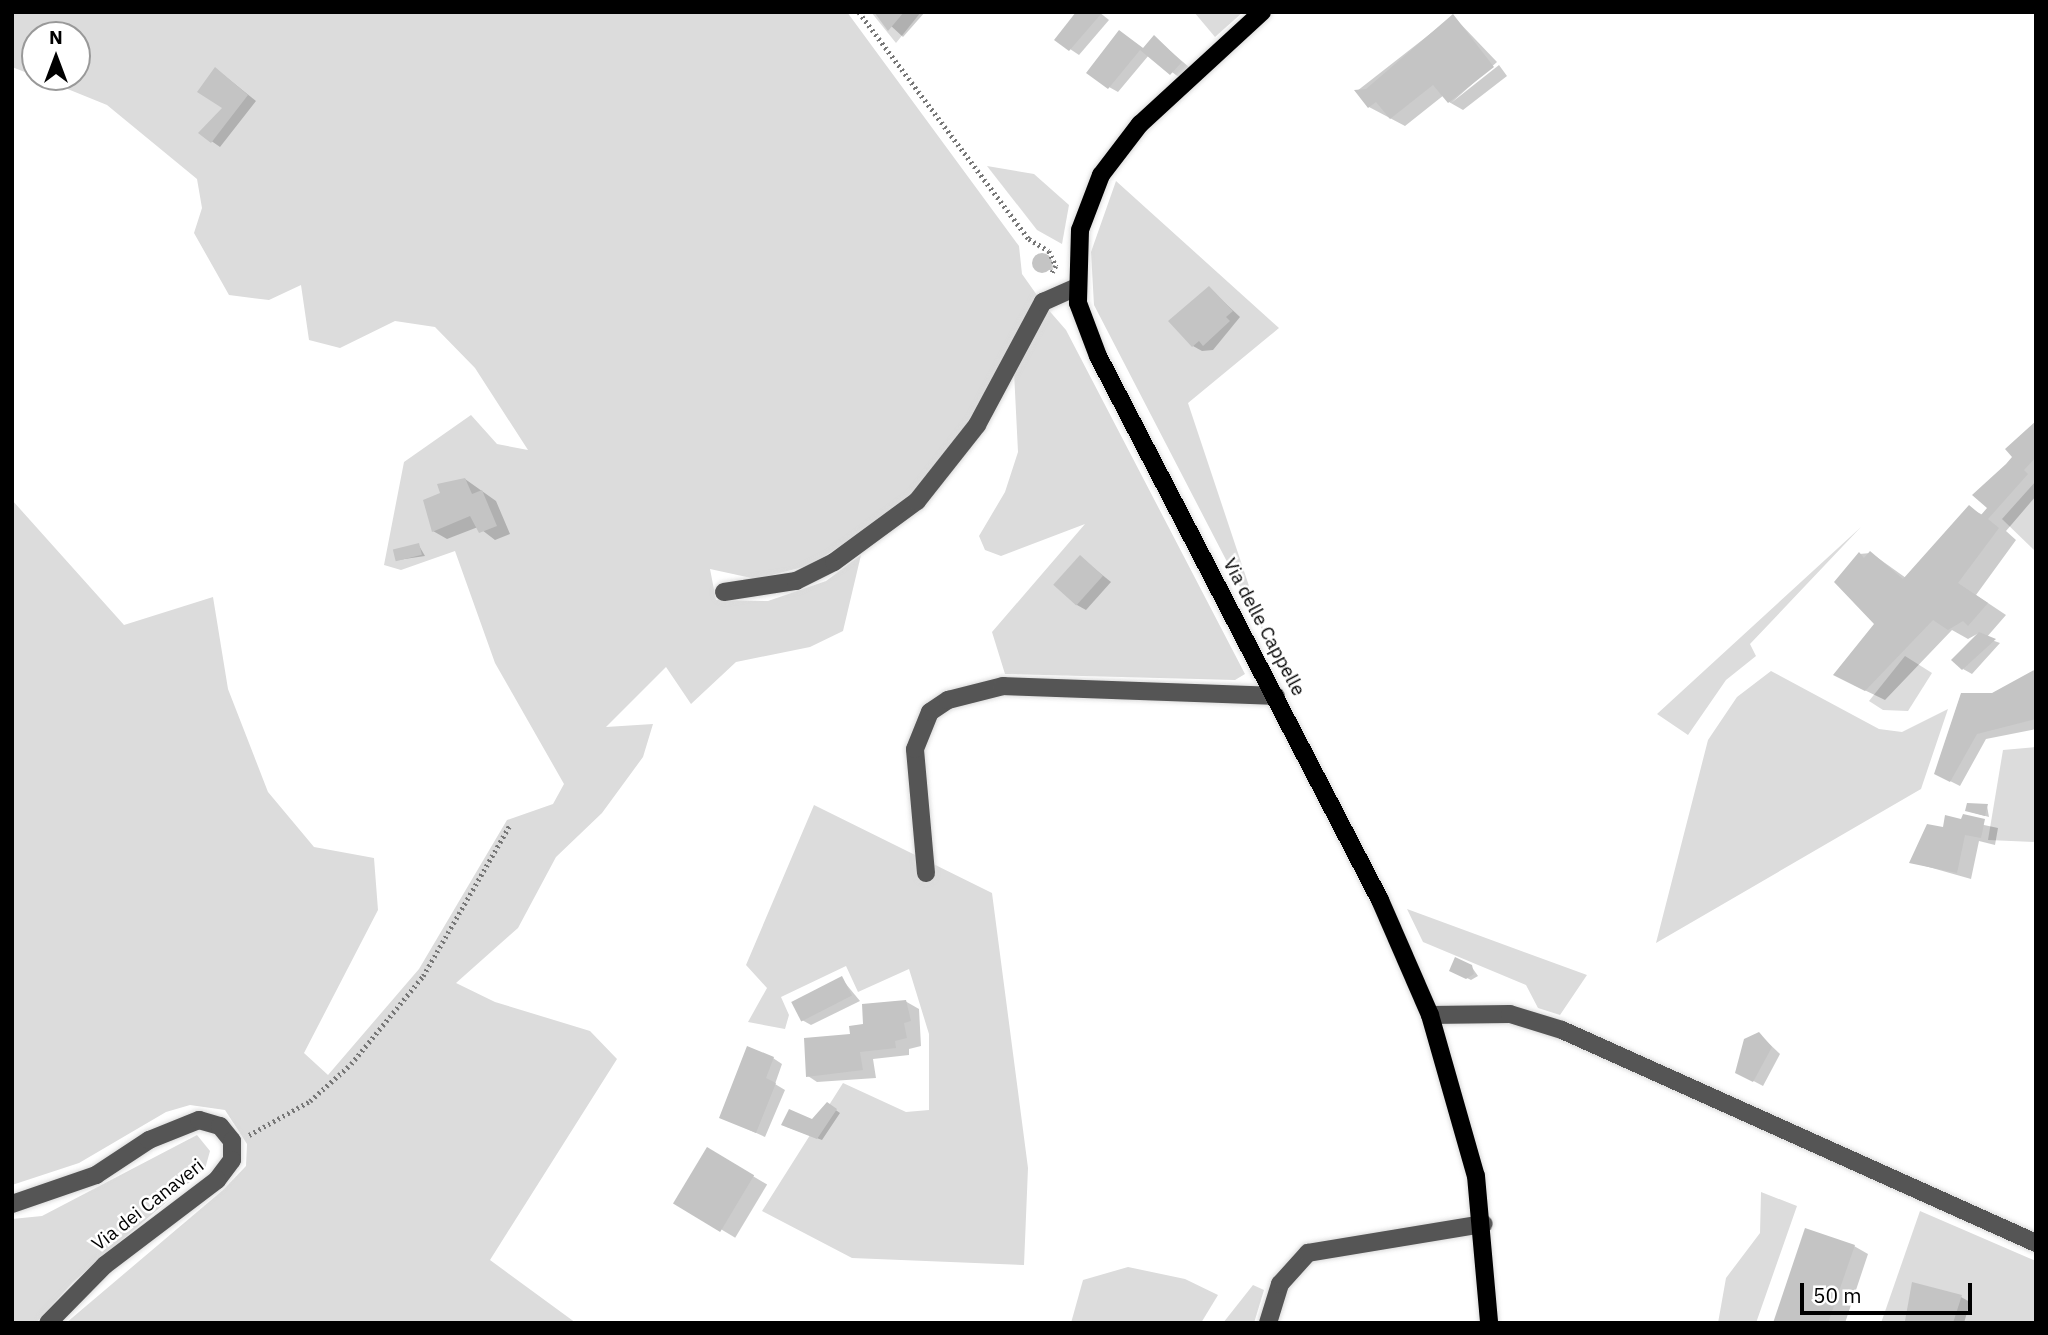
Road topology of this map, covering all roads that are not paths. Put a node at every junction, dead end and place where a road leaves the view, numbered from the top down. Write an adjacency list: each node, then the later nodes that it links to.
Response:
1 (1262, 12): 2 (main road, Via delle Cappelle)
2 (1076, 287): 3 (street); 4 (main road, Via delle Cappelle)
3 (724, 592)
4 (1276, 696): 5 (street); 6 (main road, Via delle Cappelle)
5 (926, 873)
6 (1430, 1015): 8 (main road, Via delle Cappelle); 9 (street)
7 (12, 1204): 10 (street, Via dei Canaveri)
8 (1484, 1224): 11 (street); 12 (main road, Via delle Cappelle)
9 (2036, 1242)
10 (48, 1323)
11 (1268, 1323)
12 (1489, 1323)

